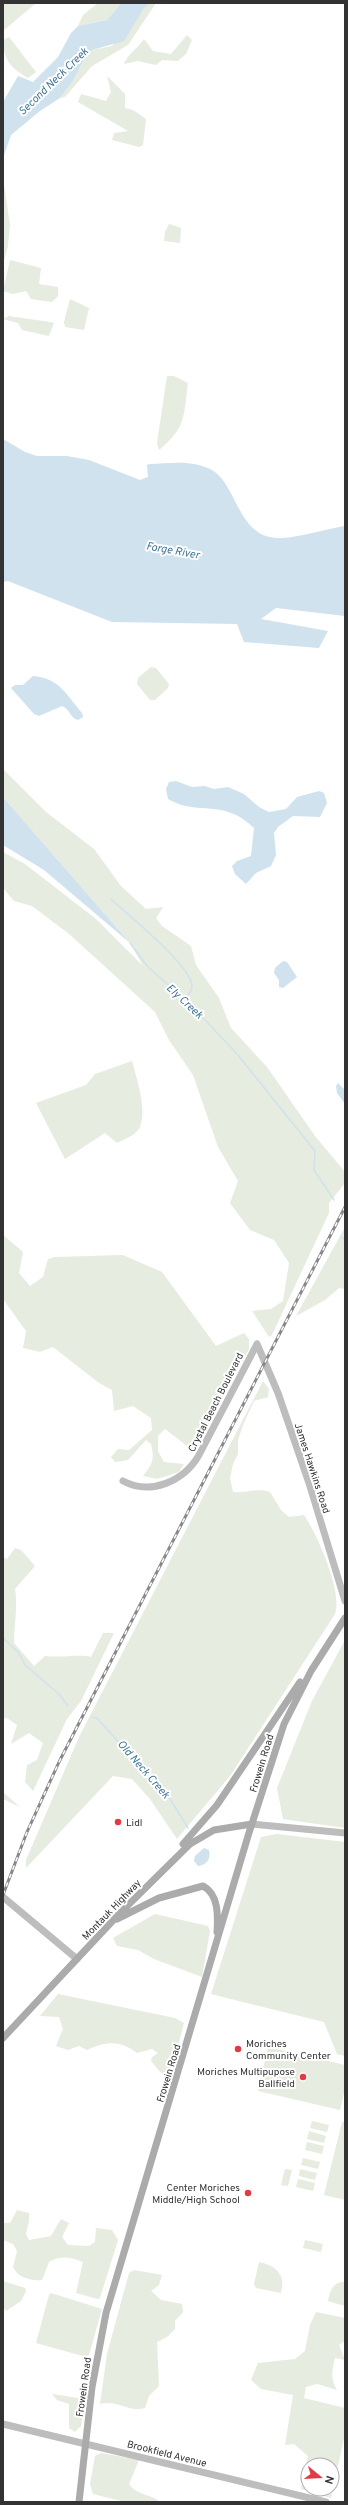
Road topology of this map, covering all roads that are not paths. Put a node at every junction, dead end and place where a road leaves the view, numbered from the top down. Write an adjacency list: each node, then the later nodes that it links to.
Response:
1 (257, 1344): 2 (street, Crystal Beach Boulevard); 3 (street, James Hawkins Road)
2 (123, 1481)
3 (343, 1591): 4 (street, James Hawkins Road)
4 (345, 1601)
5 (345, 1618): 6 (main road)
6 (316, 1661): 7 (main road, Frowein Road); 9 (main road)
7 (252, 1824): 8 (street); 9 (main road, Montauk Highway); 12 (main road, Frowein Road)
8 (345, 1833)
9 (160, 1874): 11 (main road, Montauk Highway)
10 (3, 1897): 13 (street)
11 (111, 1922): 12 (main road); 13 (main road, Montauk Highway)
12 (216, 1944): 16 (main road, Frowein Road)
13 (77, 1959): 14 (main road, Montauk Highway)
14 (3, 2038)
15 (3, 2424): 16 (street, Brookfield Avenue)
16 (85, 2444): 17 (main road, Frowein Road); 18 (street, Brookfield Avenue)
17 (79, 2502)
18 (326, 2502)

